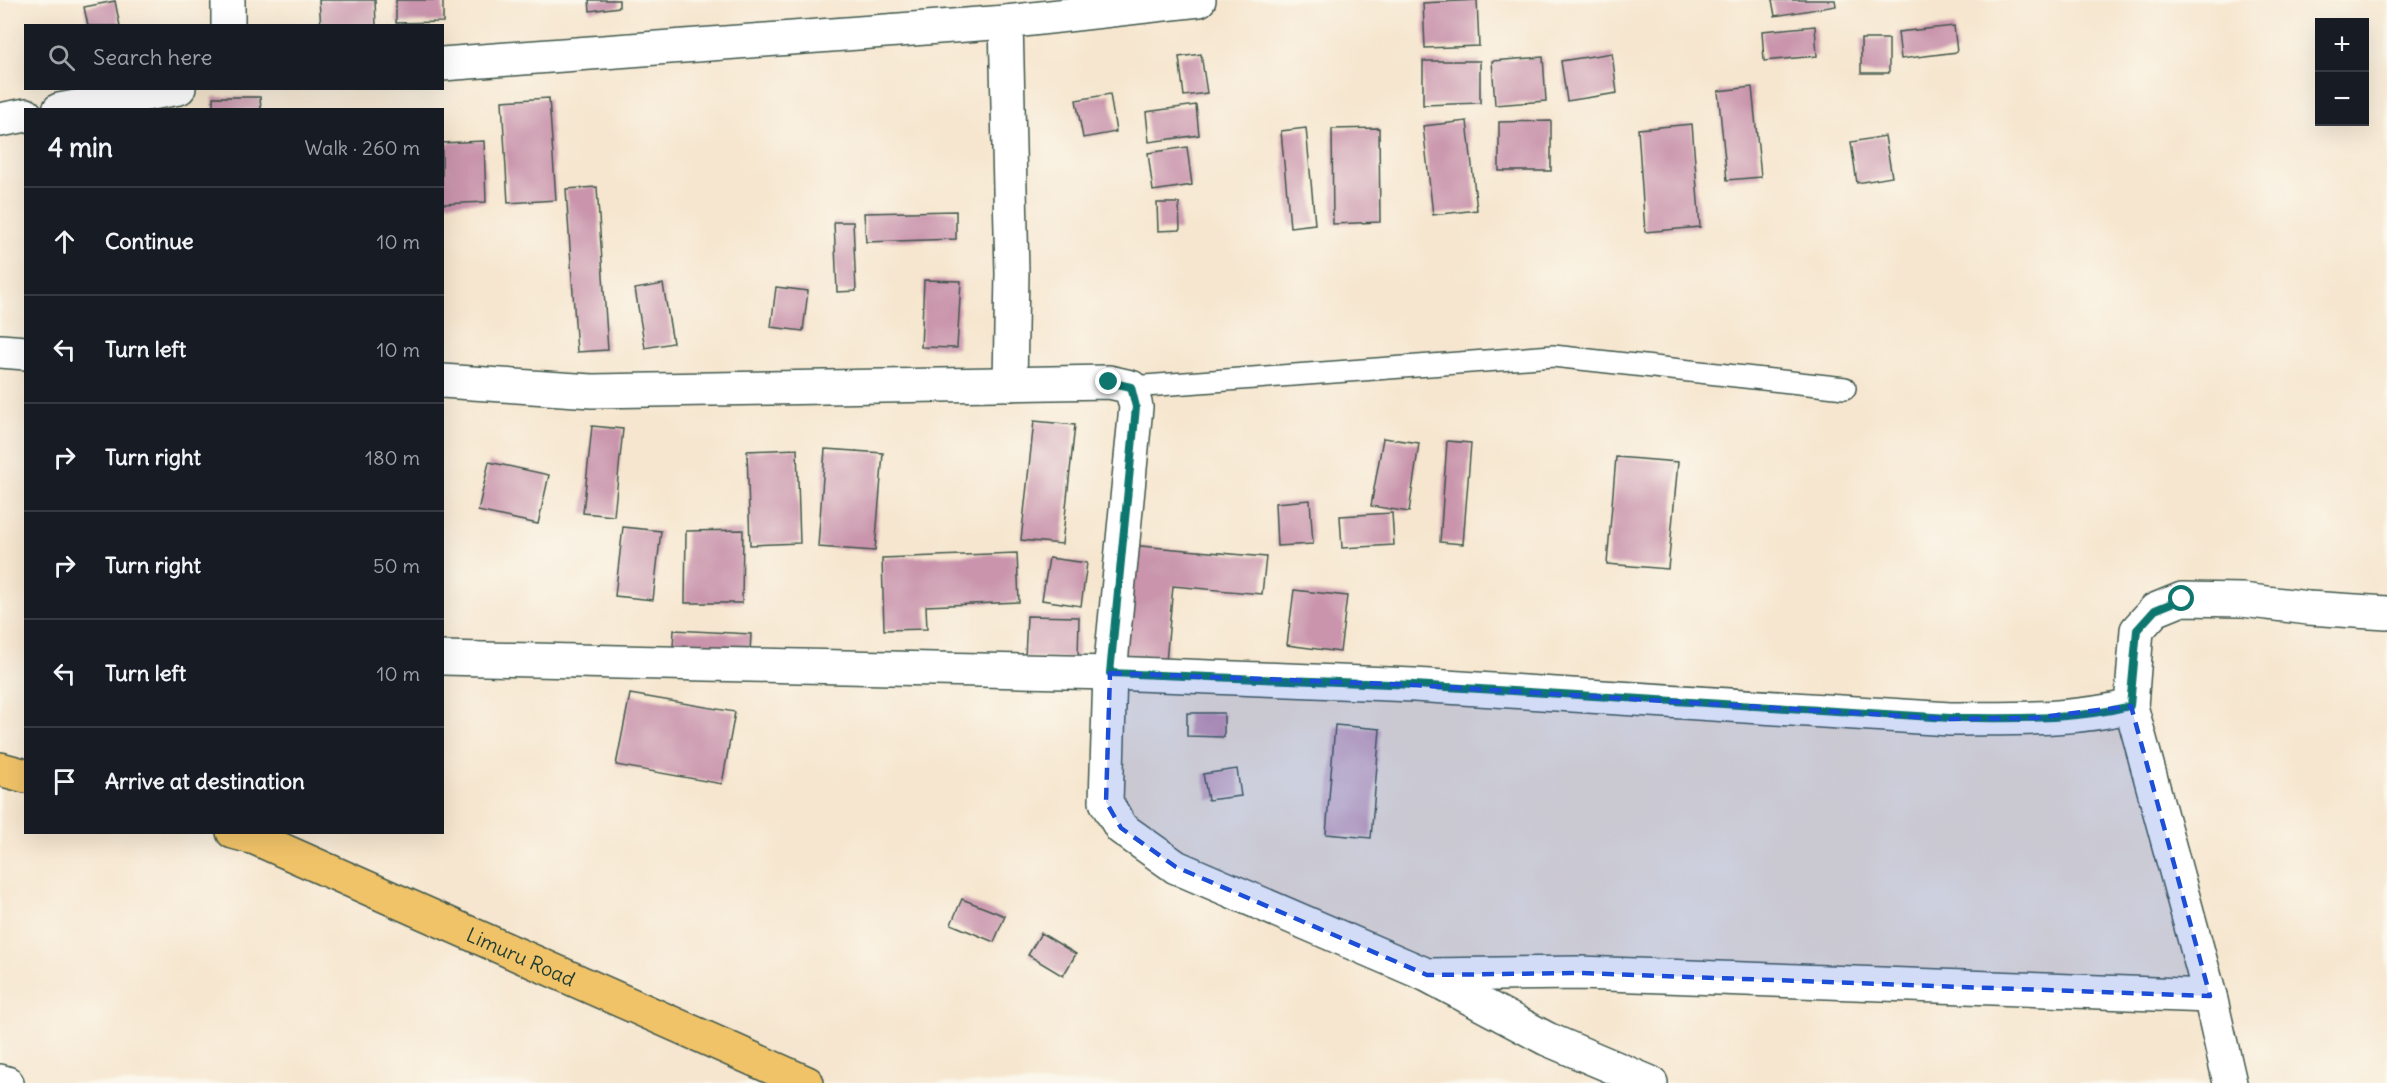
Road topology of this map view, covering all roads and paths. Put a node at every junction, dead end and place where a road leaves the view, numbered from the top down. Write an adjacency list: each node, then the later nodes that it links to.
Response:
1 (228, 0): 4 (street)
2 (1199, 0): 3 (street)
3 (1006, 22): 5 (street); 13 (street)
4 (228, 24)
5 (444, 64)
6 (168, 90): 7 (street)
7 (70, 108)
8 (24, 115): 9 (street)
9 (0, 120)
10 (0, 351): 11 (street)
11 (24, 353)
12 (444, 381): 13 (street)
13 (1010, 384): 14 (street)
14 (1131, 387): 15 (lane); 18 (street)
15 (1845, 388)
16 (2387, 613): 19 (street)
17 (444, 658): 18 (street)
18 (1110, 673): 19 (street); 23 (street)
19 (2130, 706): 24 (street)
20 (0, 769): 21 (highway)
21 (24, 775)
22 (249, 834): 27 (highway, Limuru Road)
23 (1427, 975): 24 (street); 28 (street)
24 (2210, 996): 29 (street)
25 (0, 1081): 26 (street)
26 (7, 1083)
27 (807, 1083)
28 (1651, 1083)
29 (2230, 1083)

